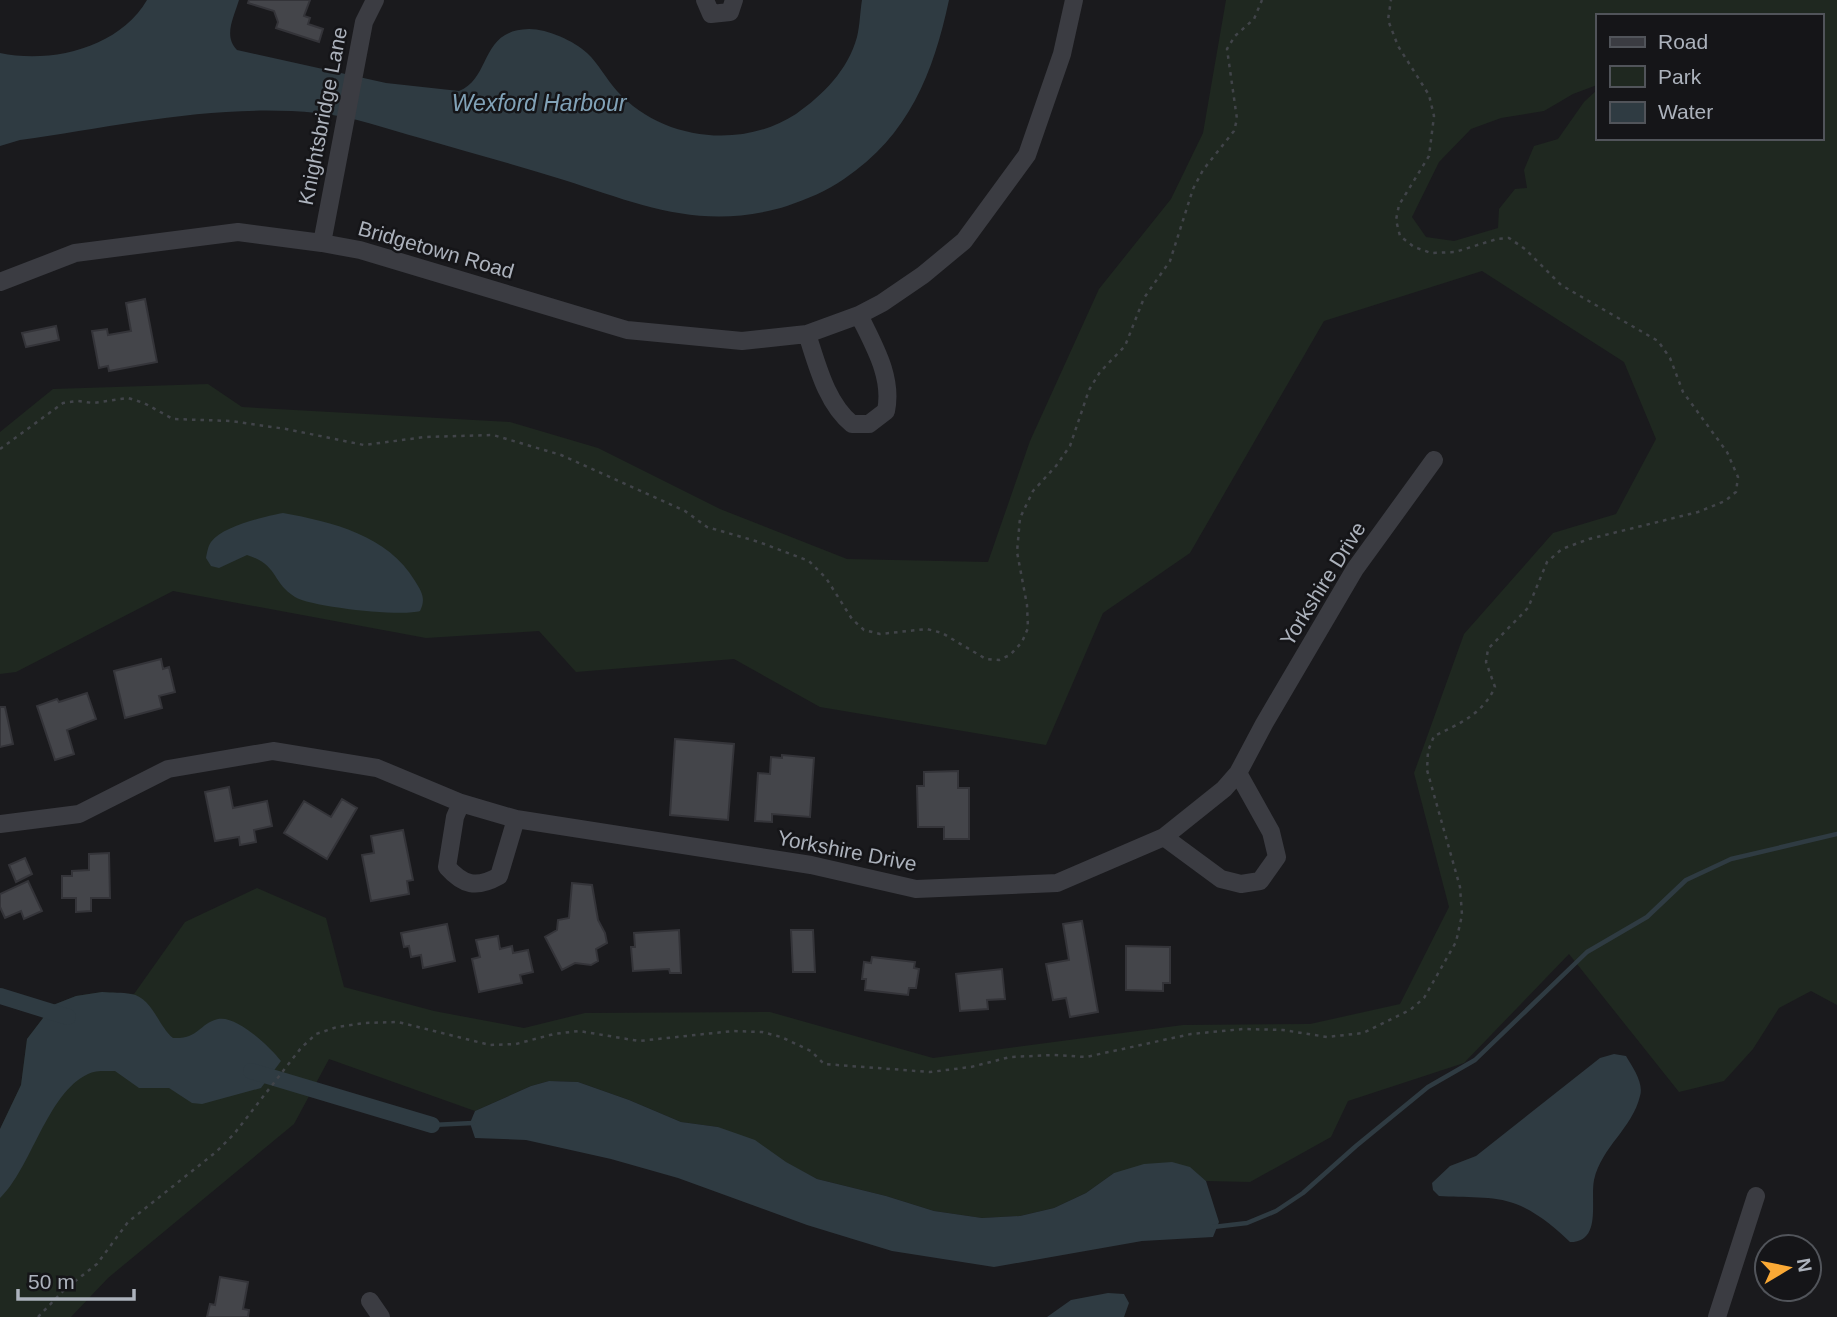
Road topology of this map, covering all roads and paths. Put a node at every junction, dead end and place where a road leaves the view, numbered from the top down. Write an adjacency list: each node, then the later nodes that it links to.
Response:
1 (376, 0): 7 (street, Knightsbridge Lane)
2 (705, 0): 3 (street)
3 (734, 0)
4 (1074, 0): 9 (street, Bridgetown Road)
5 (1262, 0): 11 (path)
6 (1391, 0): 20 (path)
7 (322, 243): 8 (street, Bridgetown Road); 10 (street, Bridgetown Road)
8 (0, 282)
9 (859, 315): 10 (street, Bridgetown Road); 10 (street)
10 (807, 334)
11 (0, 449)
12 (1434, 460): 13 (street, Yorkshire Drive)
13 (1238, 773): 17 (street, Yorkshire Drive); 17 (street)
14 (461, 803): 15 (street, Yorkshire Drive); 15 (street); 16 (street, Yorkshire Drive)
15 (516, 819): 17 (street, Yorkshire Drive)
16 (0, 824)
17 (1164, 837)
18 (1756, 1196): 22 (street)
19 (370, 1301): 21 (street)
20 (38, 1317)
21 (382, 1317)
22 (1717, 1317)

